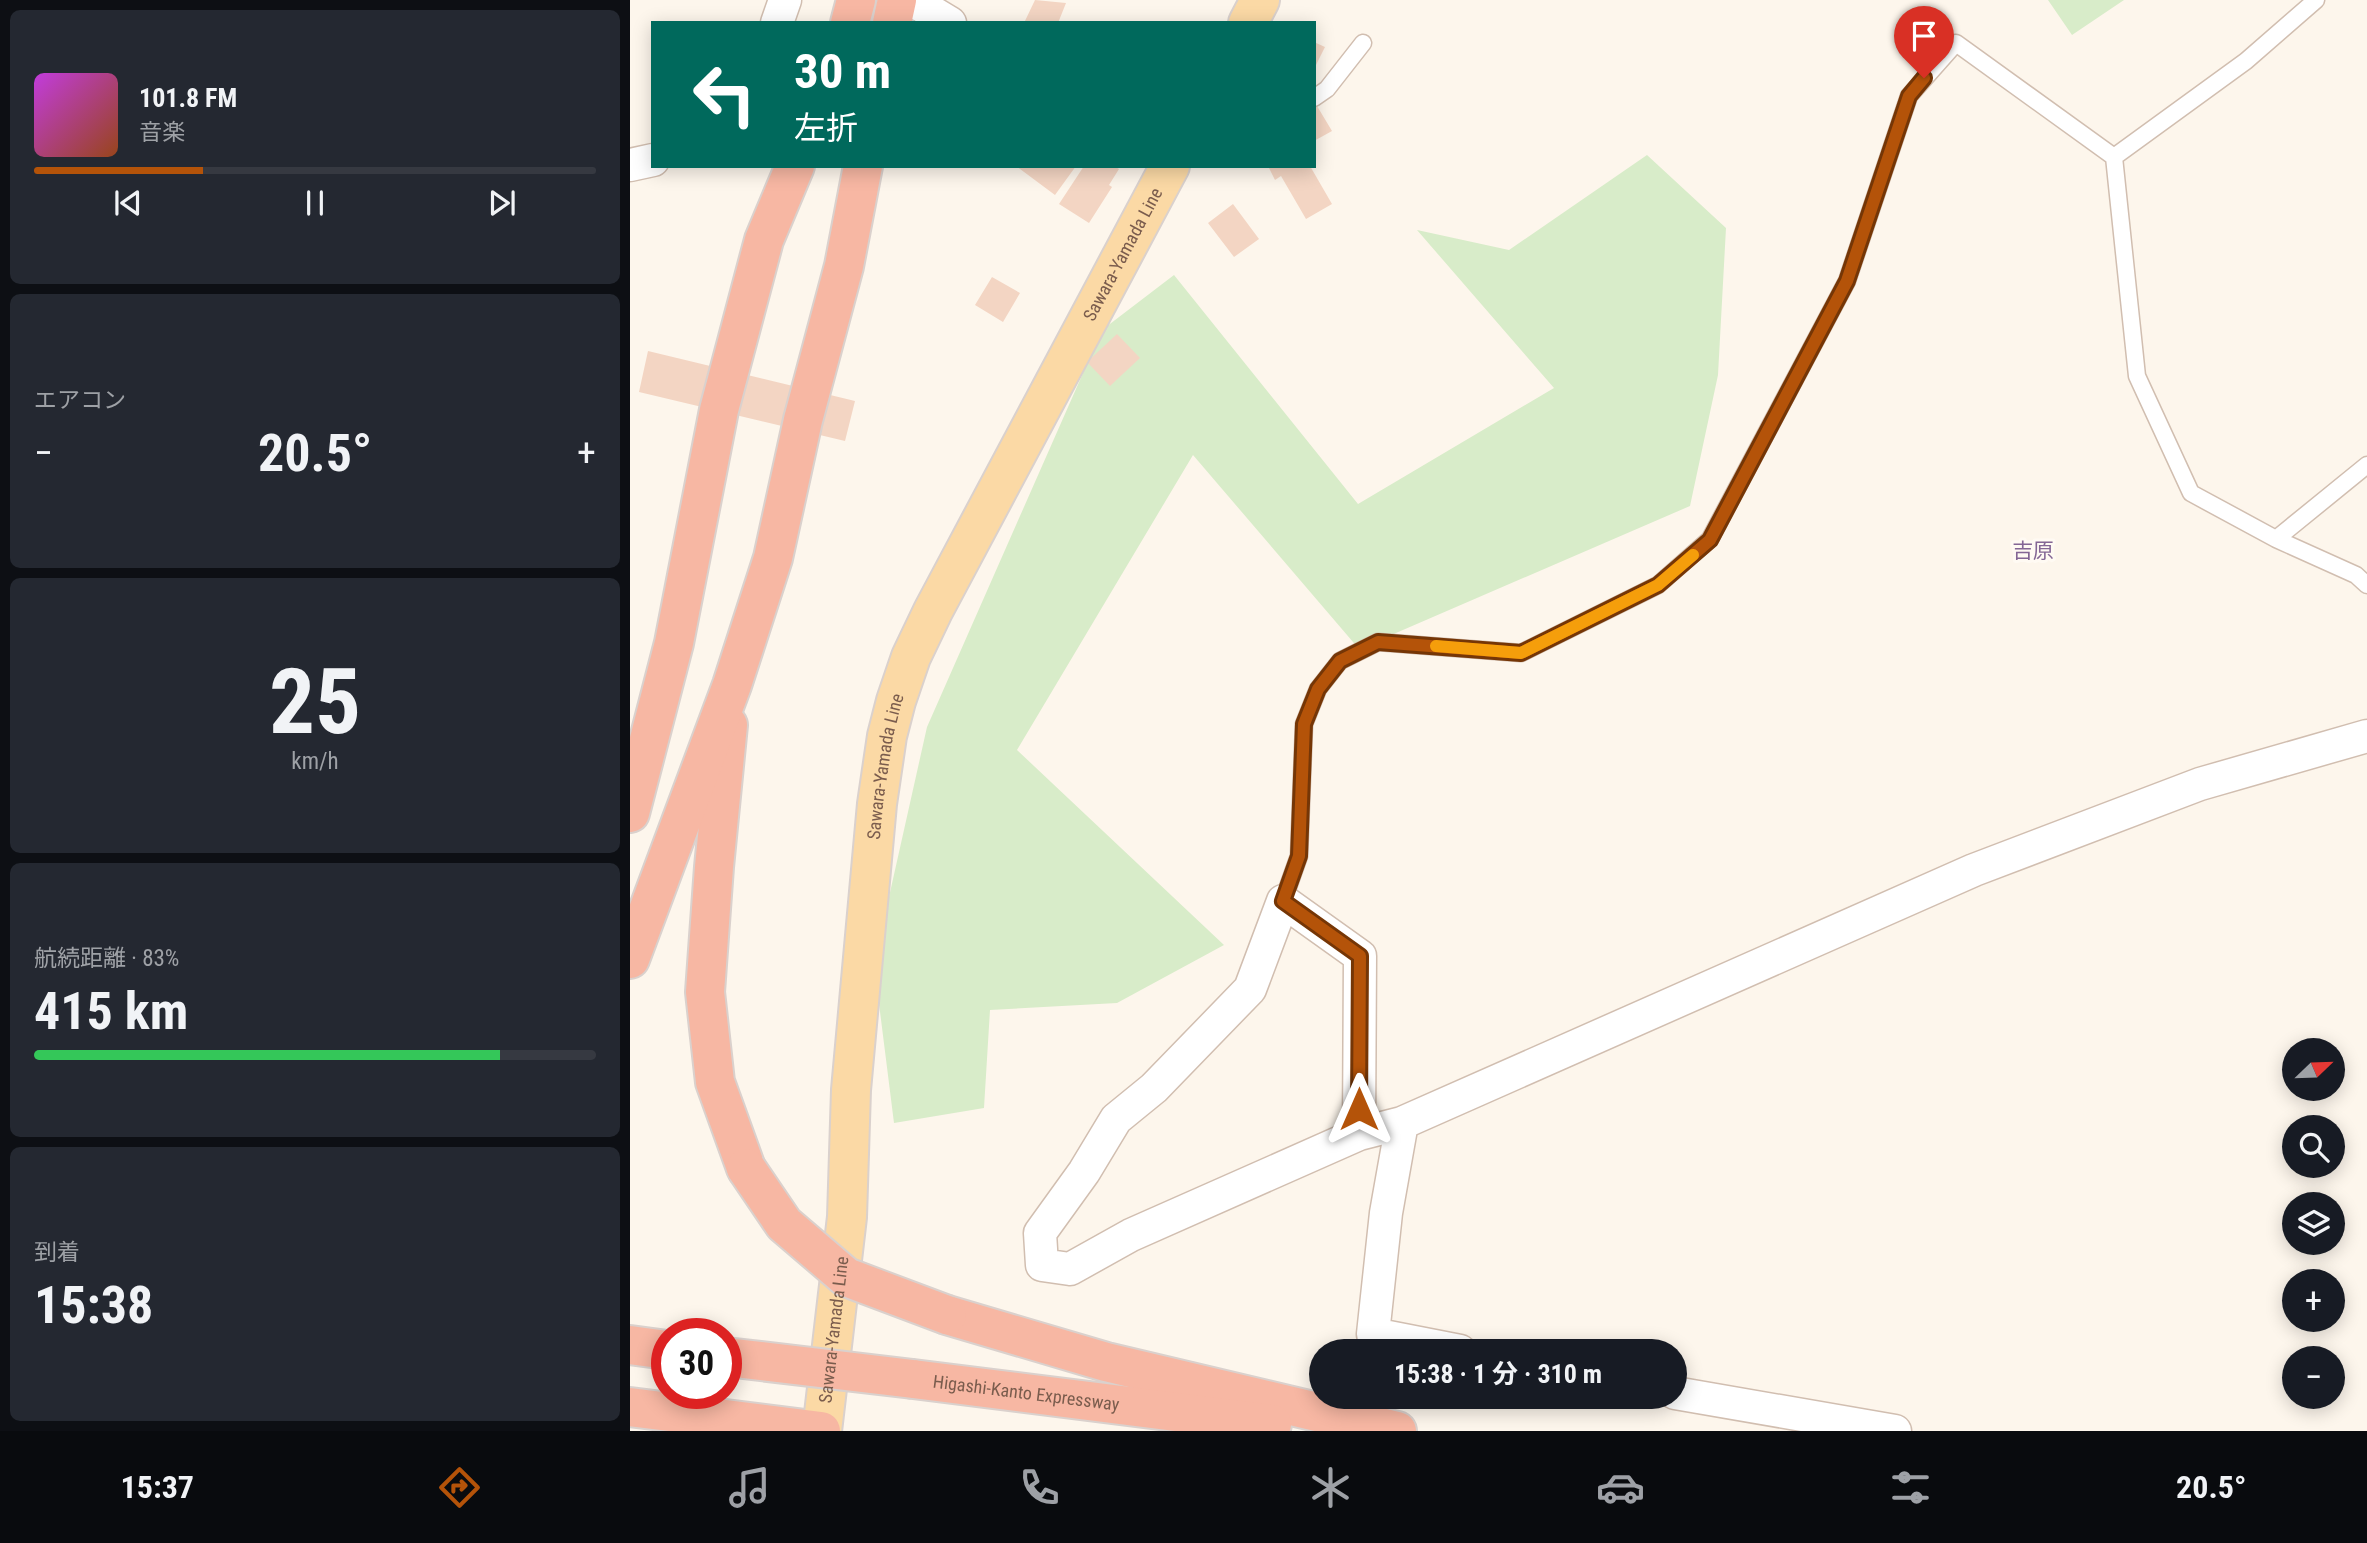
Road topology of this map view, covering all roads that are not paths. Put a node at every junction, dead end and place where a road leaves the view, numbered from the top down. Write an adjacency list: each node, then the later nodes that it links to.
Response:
1 (785, 0): 6 (street)
2 (856, 0): 7 (highway)
3 (1260, 0): 9 (main road)
4 (2316, 0): 12 (lane)
5 (902, 9): 8 (street)
6 (778, 21)
7 (851, 21)
8 (943, 21)
9 (1249, 21)
10 (1363, 43): 11 (lane)
11 (1316, 97)
12 (2115, 158): 19 (lane); 26 (lane)
13 (651, 160): 14 (street)
14 (630, 165)
15 (794, 168): 21 (highway)
16 (863, 168): 22 (highway)
17 (1162, 169): 36 (main road, Sawara-Yamada Line)
18 (2367, 465): 19 (lane)
19 (2276, 540): 20 (lane)
20 (2367, 585)
21 (674, 643): 24 (highway); 25 (highway)
22 (732, 685): 27 (highway); 38 (highway, bridge)
23 (2367, 736): 28 (street)
24 (630, 737)
25 (630, 813)
26 (1283, 901): 29 (street); 29 (street)
27 (630, 959)
28 (1402, 1123): 29 (street); 30 (street)
29 (1359, 1134)
30 (1399, 1339)
31 (630, 1345): 32 (highway)
32 (651, 1348)
33 (742, 1359): 37 (highway, Higashi-Kanto Expressway, bridge)
34 (1687, 1395): 39 (street)
35 (630, 1406): 36 (highway)
36 (821, 1431)
37 (1325, 1431)
38 (1397, 1431)
39 (1895, 1431)

